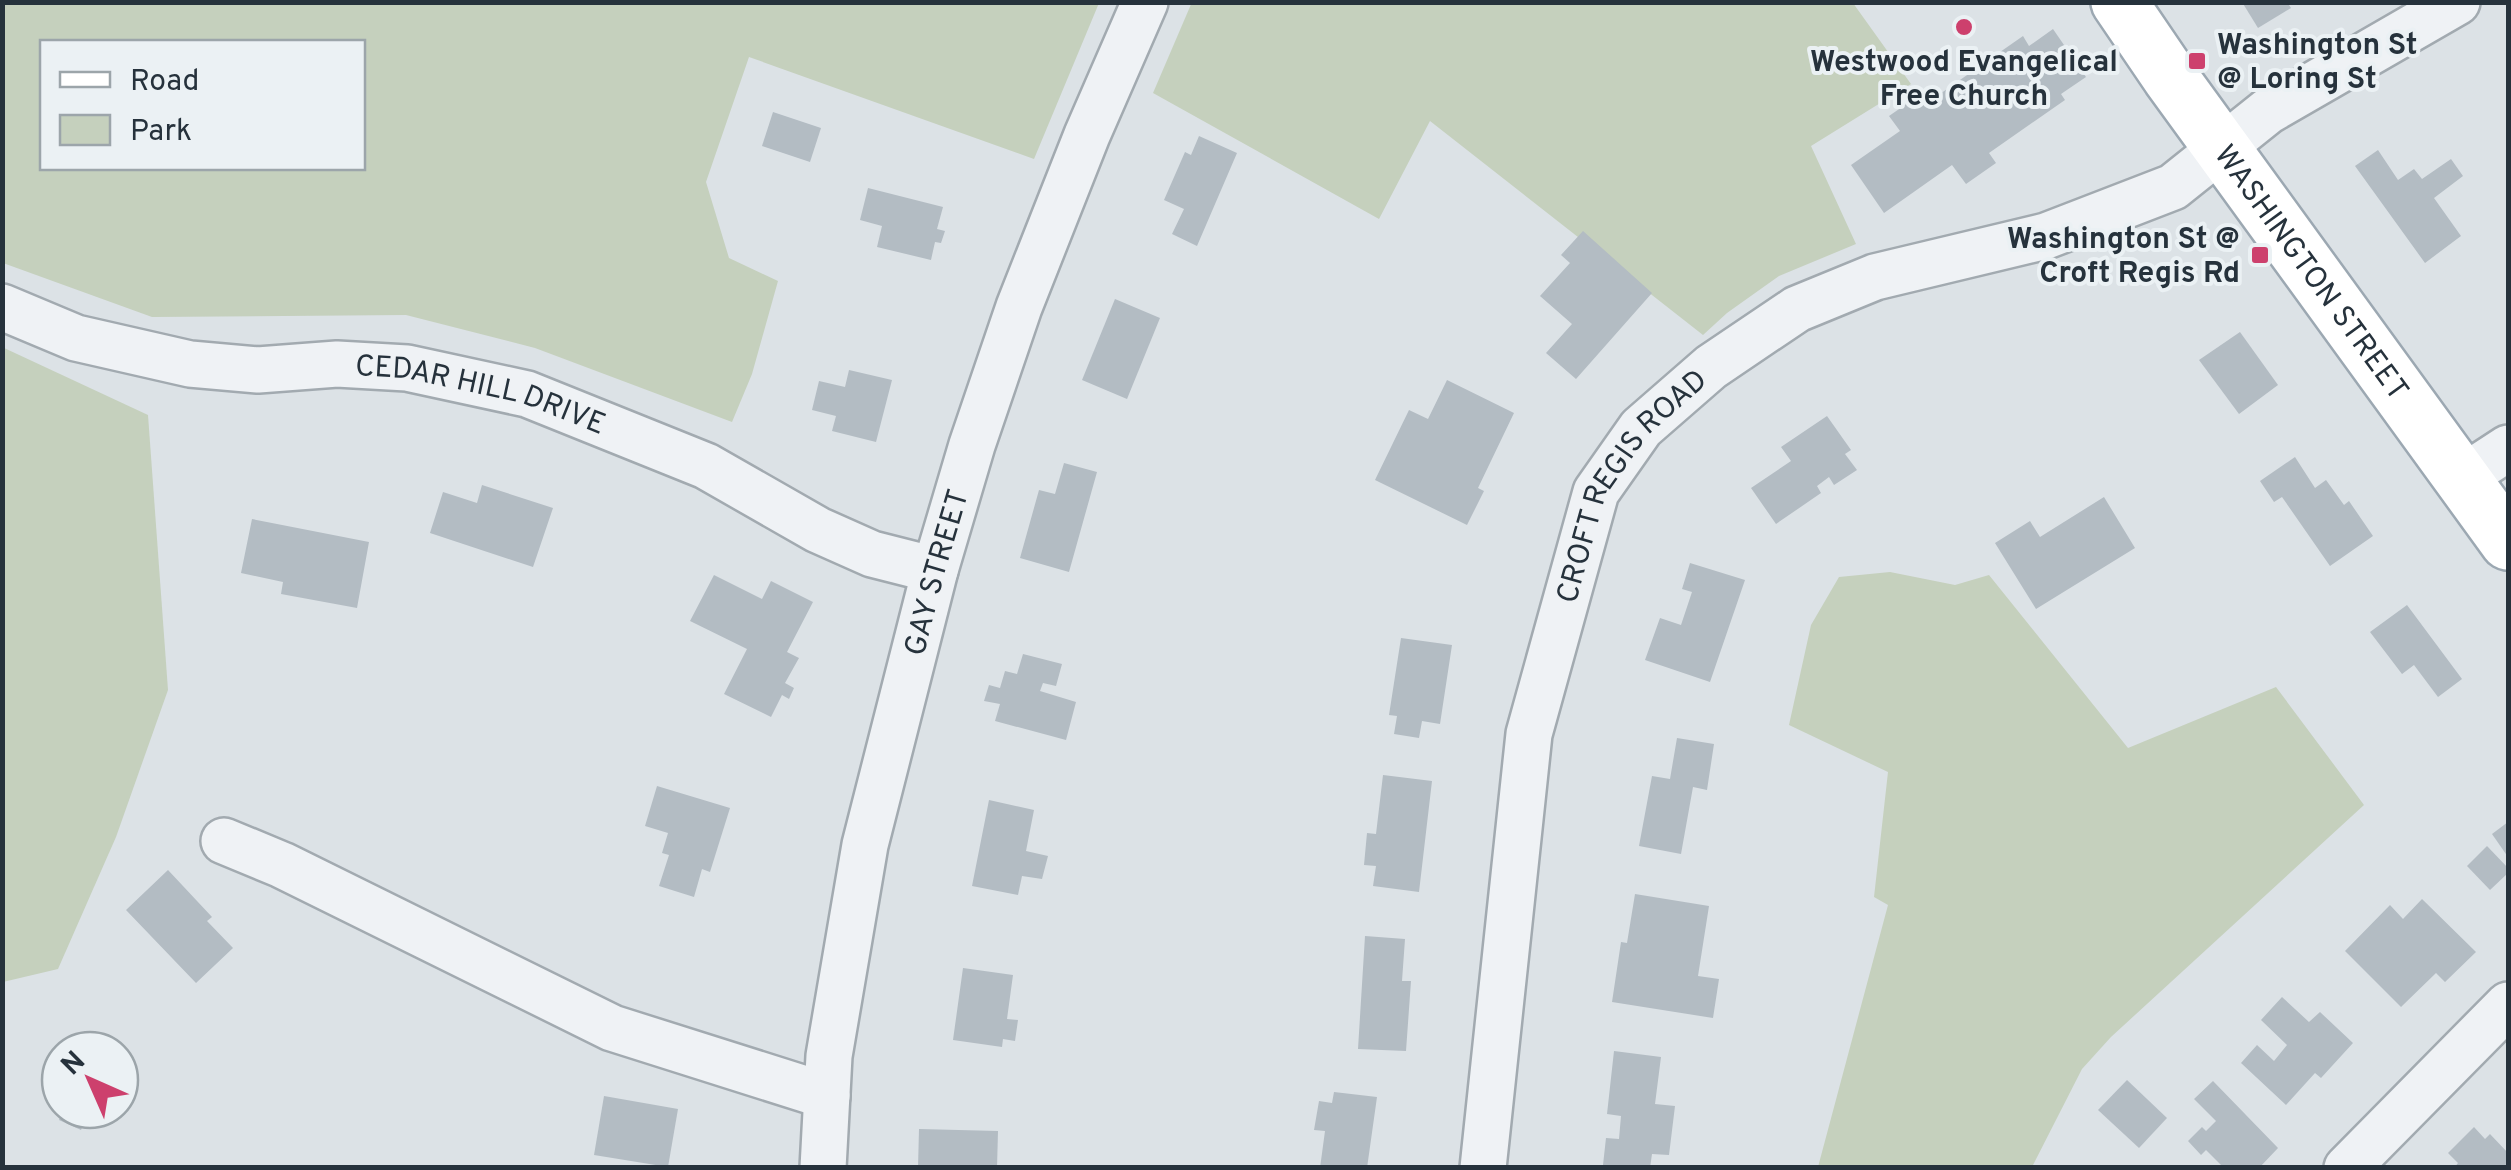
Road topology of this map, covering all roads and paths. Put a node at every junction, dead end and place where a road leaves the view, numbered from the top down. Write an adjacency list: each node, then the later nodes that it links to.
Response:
1 (1145, 2): 9 (street, GAY STREET)
2 (2119, 2): 4 (main road, WASHINGTON STREET)
3 (2458, 2): 4 (street, CROFT REGIS ROAD)
4 (2222, 150): 7 (main road, WASHINGTON STREET); 14 (street, CROFT REGIS ROAD)
5 (2, 308): 9 (street, CEDAR HILL DRIVE)
6 (2508, 448): 7 (street)
7 (2462, 478): 8 (main road, WASHINGTON STREET)
8 (2508, 542)
9 (935, 570): 12 (street, GAY STREET)
10 (224, 842): 12 (street)
11 (2508, 1005): 15 (street)
12 (827, 1096): 13 (street, GAY STREET)
13 (823, 1168)
14 (1483, 1168)
15 (2347, 1168)

